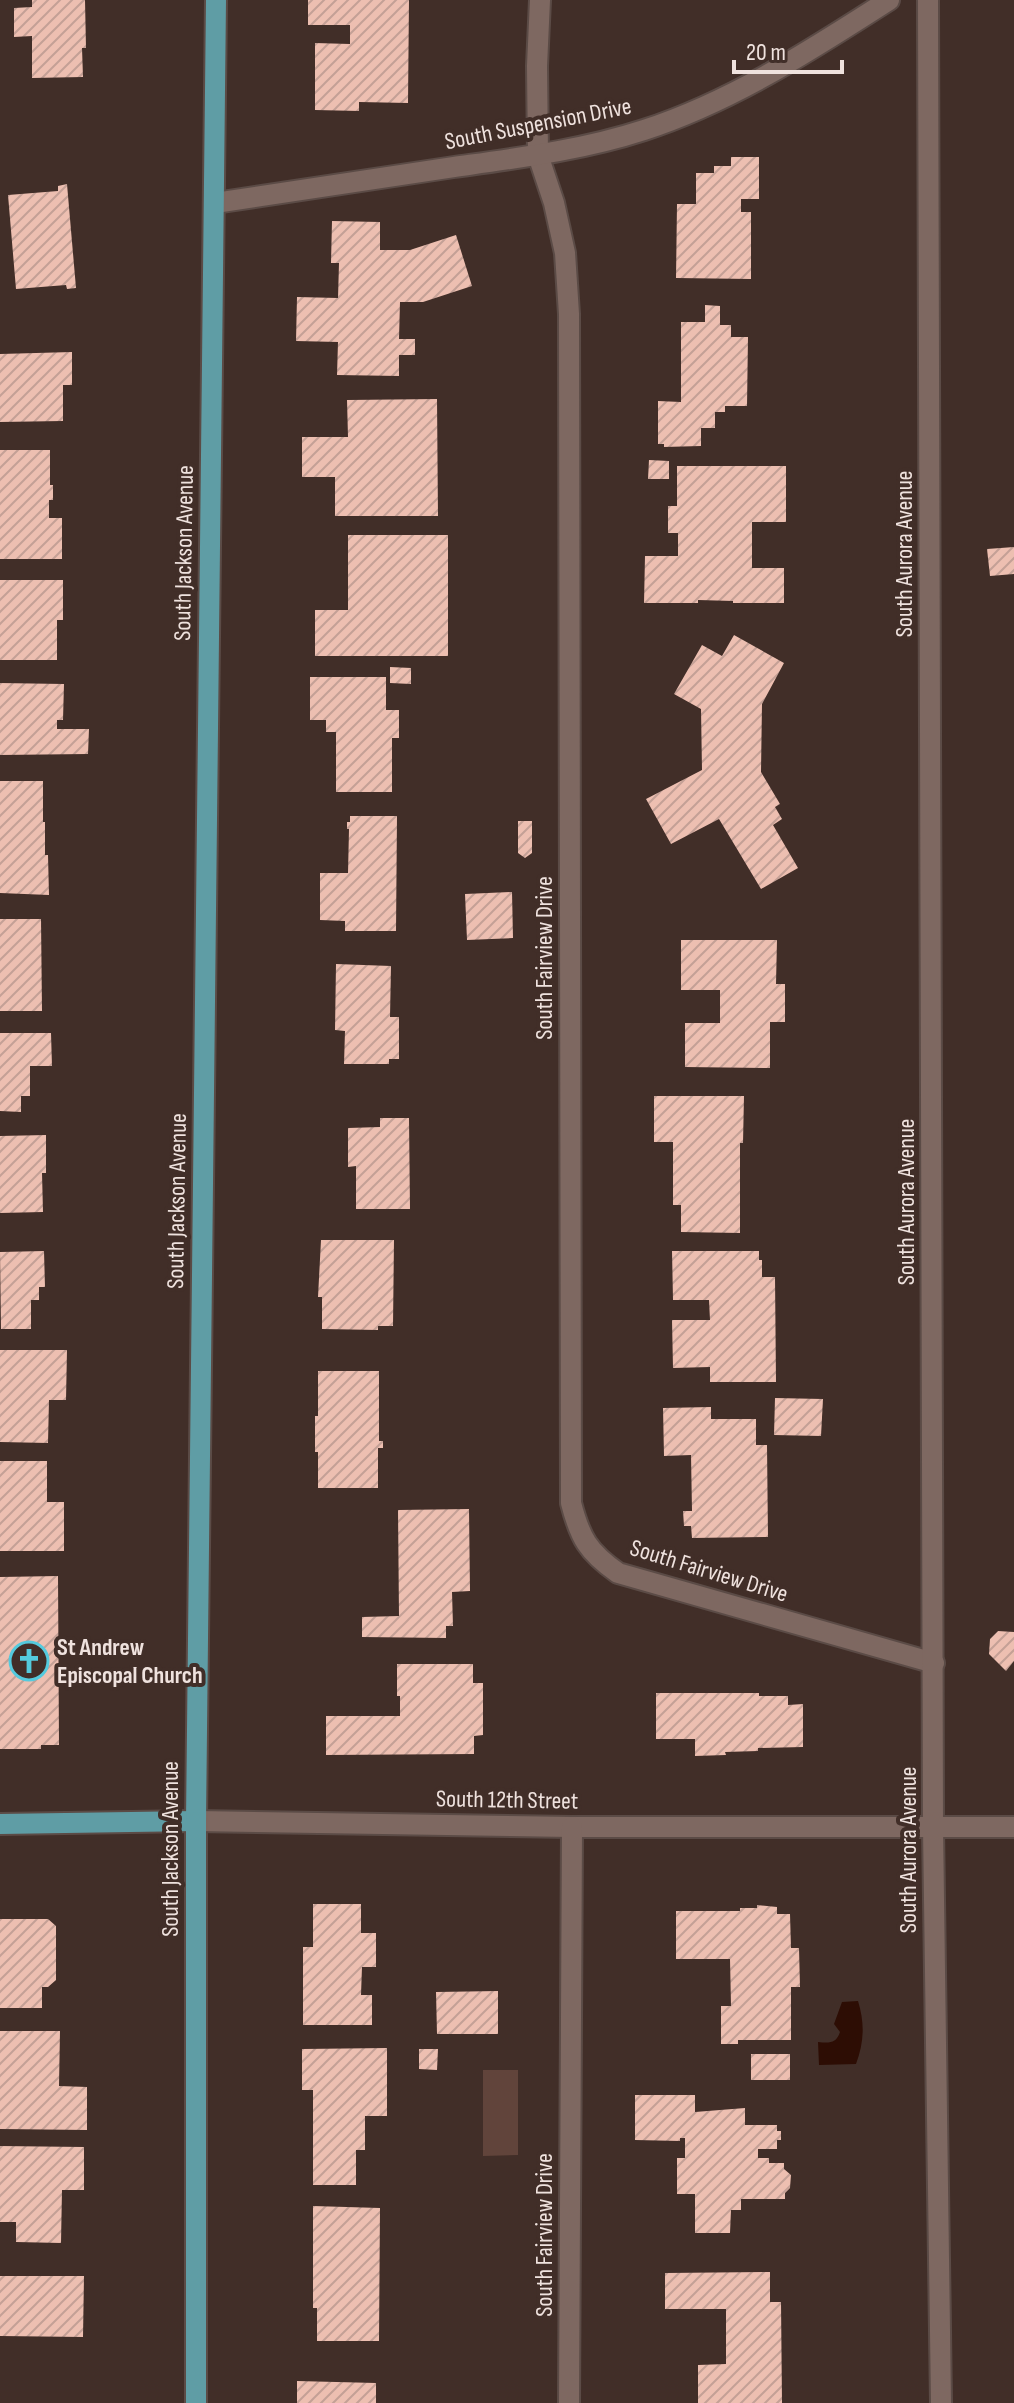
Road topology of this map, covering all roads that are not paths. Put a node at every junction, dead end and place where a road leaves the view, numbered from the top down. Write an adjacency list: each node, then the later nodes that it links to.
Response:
1 (216, 0): 6 (main road, South Jackson Avenue)
2 (540, 0): 5 (street, South Fairview Drive)
3 (889, 0): 5 (street, South Suspension Drive)
4 (928, 0): 7 (street, South Aurora Avenue)
5 (538, 155): 6 (street, South Suspension Drive); 7 (street, South Fairview Drive)
6 (215, 203): 8 (main road, South Jackson Avenue)
7 (934, 1663): 11 (street, South Aurora Avenue)
8 (196, 1821): 9 (main road, South 12th Street); 10 (street, South 12th Street); 13 (main road, South Jackson Avenue)
9 (0, 1824)
10 (572, 1827): 11 (street, South 12th Street); 14 (street, South Fairview Drive)
11 (933, 1827): 12 (street, South 12th Street); 15 (street, South Aurora Avenue)
12 (1014, 1827)
13 (196, 2403)
14 (569, 2403)
15 (941, 2403)

